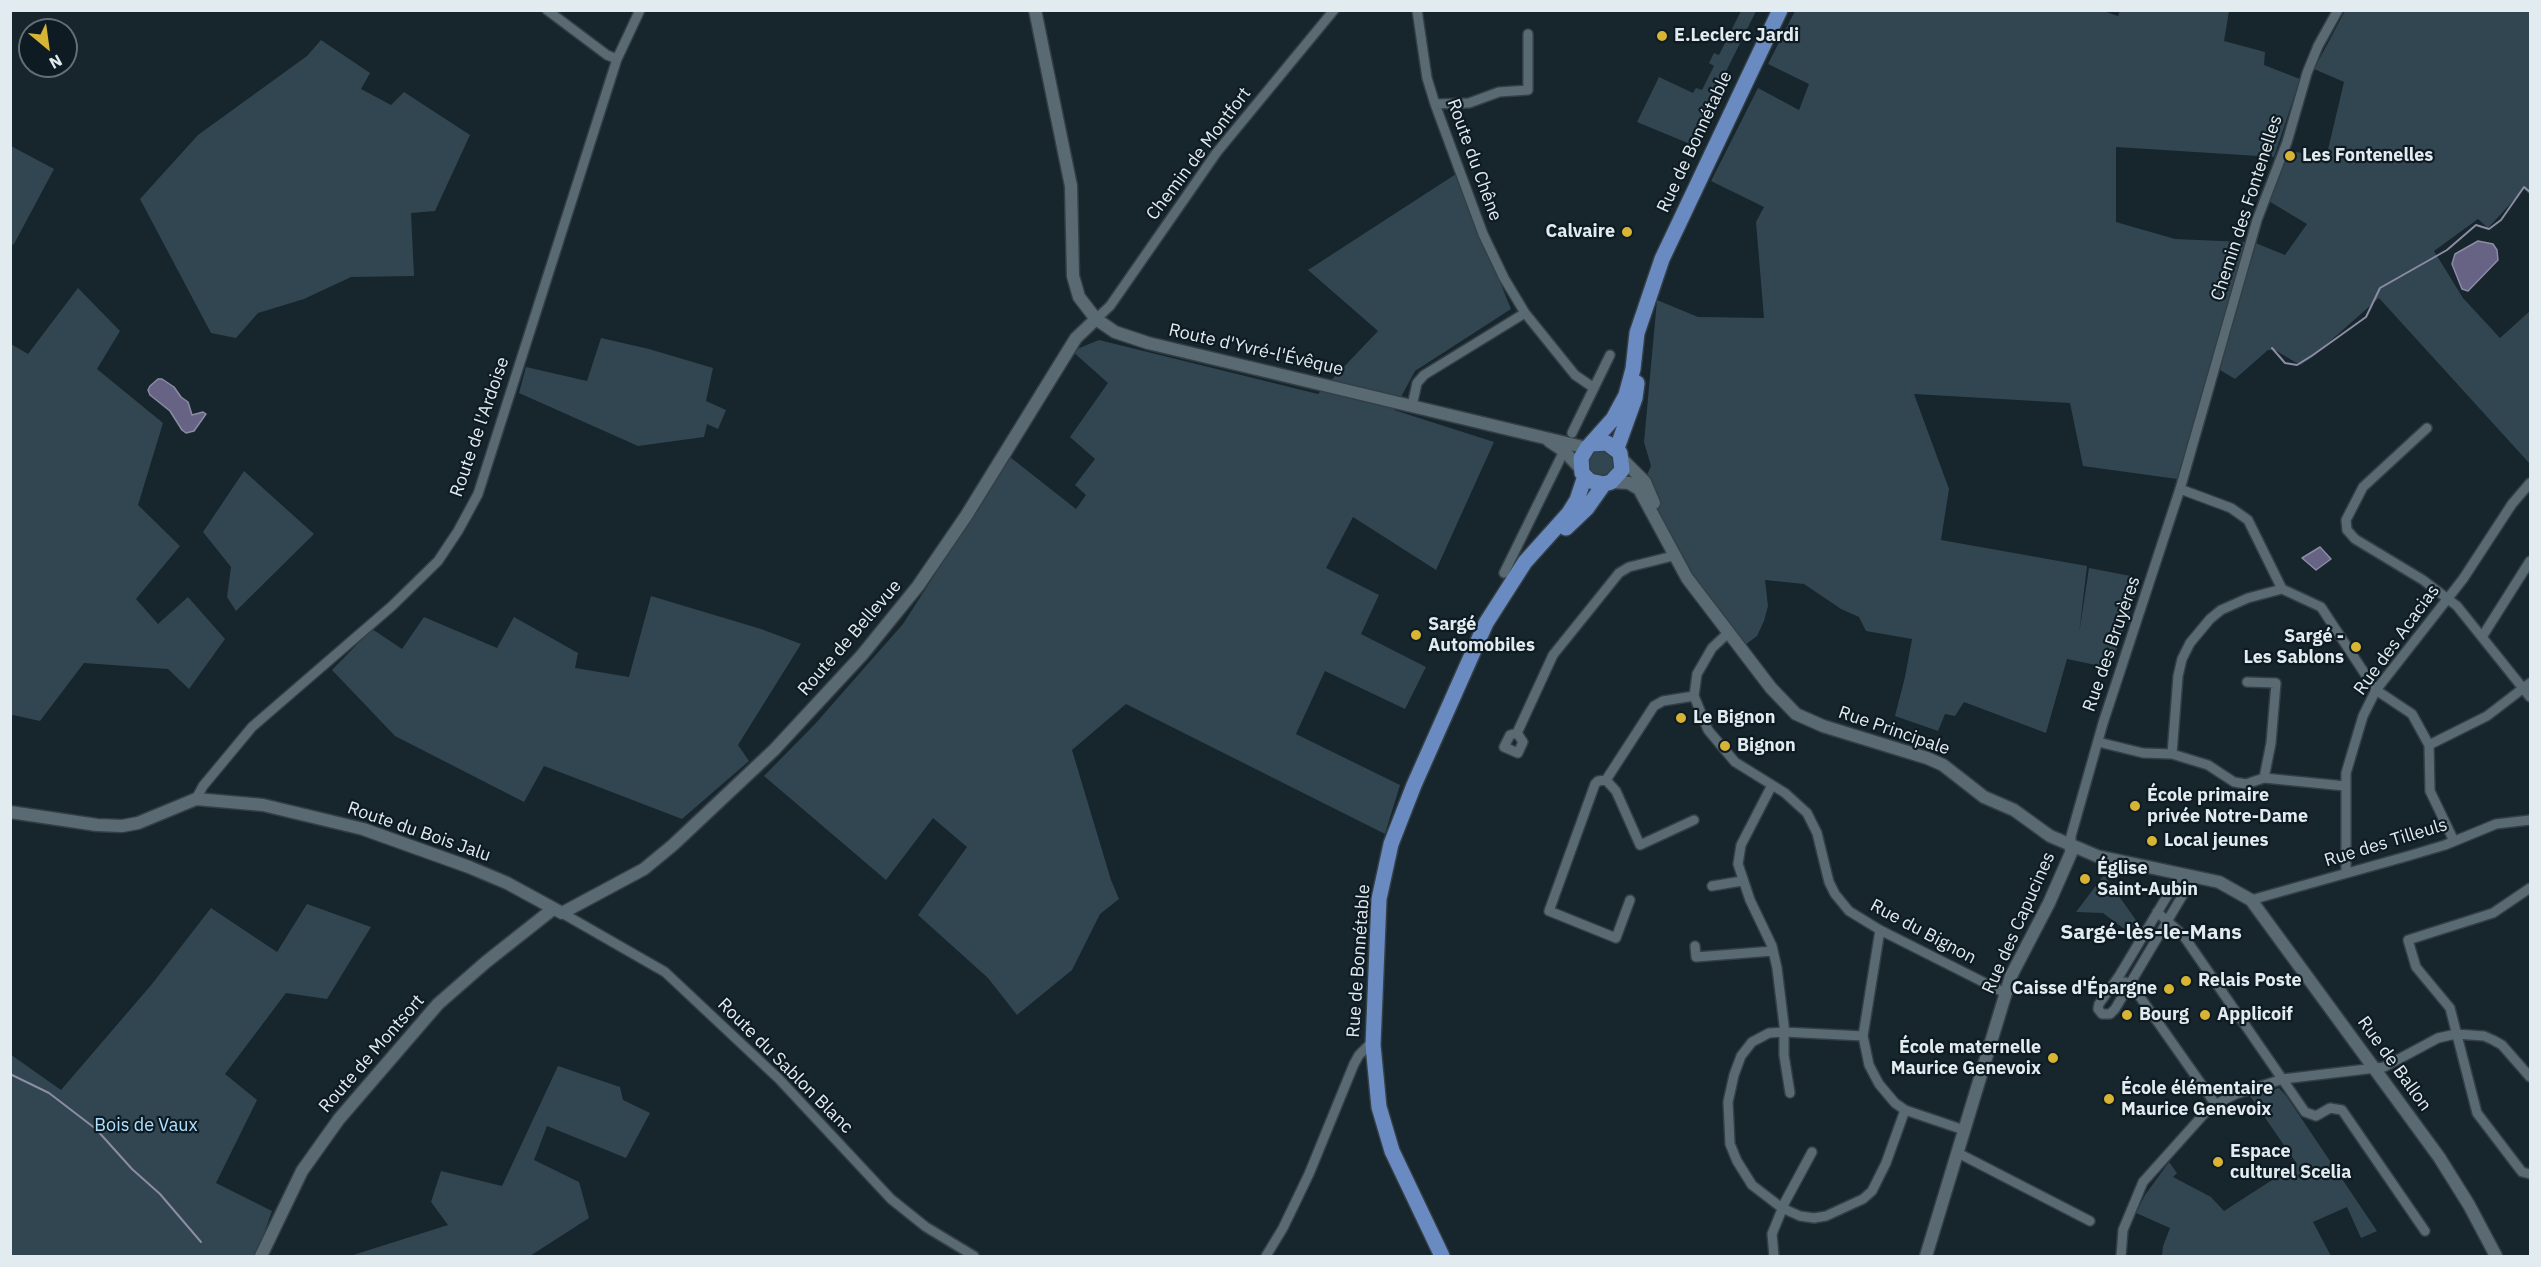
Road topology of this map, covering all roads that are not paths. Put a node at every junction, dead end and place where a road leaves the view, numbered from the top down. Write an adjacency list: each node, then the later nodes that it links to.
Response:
1 (547, 10): 9 (street)
2 (640, 10): 9 (street, Route de l'Ardoise)
3 (1035, 10): 13 (street)
4 (1334, 10): 13 (street, Chemin de Montfort)
5 (1417, 10): 10 (street, Route du Chêne)
6 (1780, 10): 11 (main road, Rue de Bonnétable)
7 (2338, 10): 23 (street, Chemin des Fontenelles)
8 (1528, 34): 10 (street)
9 (616, 59): 49 (street, Route de l'Ardoise)
10 (1435, 104): 12 (street, Route du Chêne)
11 (1649, 292): 20 (main road); 22 (main road)
12 (1525, 313): 15 (street, Route du Chêne); 16 (street)
13 (1096, 319): 16 (street, Route d'Yvré-l'Évêque); 63 (street, Route de Bellevue)
14 (1610, 355): 15 (street)
15 (1594, 388): 18 (street)
16 (1412, 405): 19 (street, Route d'Yvré-l'Évêque)
17 (2427, 428): 33 (street)
18 (1572, 433)
19 (1545, 439): 20 (street, Route d'Yvré-l'Évêque); 21 (street)
20 (1589, 446): 22 (main road); 24 (main road)
21 (1564, 451): 24 (street); 31 (street)
22 (1620, 454): 25 (main road); 28 (street)
23 (2190, 456): 27 (street, Rue des Bruyères)
24 (1583, 472): 25 (main road); 31 (main road)
25 (1608, 483): 28 (street); 31 (main road)
26 (2530, 483): 33 (street, Rue des Acacias)
27 (2180, 489): 32 (street); 42 (street, Rue des Bruyères)
28 (1661, 531): 29 (street, Rue Principale)
29 (1673, 556): 34 (street, Rue Principale); 41 (street)
30 (2530, 561): 35 (street)
31 (1510, 575): 75 (main road, Rue de Bonnétable)
32 (2282, 589): 38 (street); 44 (street)
33 (2448, 598): 35 (street); 38 (street, Rue des Acacias)
34 (1728, 633): 39 (street); 54 (street, Rue Principale)
35 (2482, 637): 37 (street)
36 (2247, 682): 45 (street)
37 (2527, 686): 40 (street); 43 (street)
38 (2376, 690): 43 (street); 48 (street, Rue des Acacias)
39 (1694, 696): 46 (street); 47 (street, Rue du Bignon)
40 (2530, 697)
41 (1517, 733)
42 (2098, 742): 44 (street); 54 (street, Rue des Bruyères)
43 (2429, 745): 53 (street)
44 (2172, 754): 45 (street)
45 (2264, 778): 48 (street)
46 (1606, 780): 51 (street); 61 (street)
47 (1772, 785): 58 (street); 66 (street, Rue du Bignon)
48 (2345, 786): 56 (street, Rue des Acacias)
49 (196, 799): 50 (street, Route du Bois Jalu); 63 (street, Route du Bois Jalu)
50 (10, 812)
51 (1694, 820)
52 (2530, 820): 53 (street, Rue des Tilleuls)
53 (2454, 841): 56 (street, Rue des Tilleuls)
54 (2071, 845): 55 (street, Rue Principale); 71 (street, Rue des Capucines)
55 (2181, 873): 57 (street, Rue Principale); 64 (street)
56 (2346, 873): 62 (street, Rue des Tilleuls)
57 (2194, 876): 62 (street, Rue Principale); 65 (street)
58 (1742, 881): 59 (street); 68 (street)
59 (1712, 886)
60 (2530, 888): 73 (street)
61 (1630, 900)
62 (2251, 900): 77 (street, Rue de Ballon)
63 (558, 911): 91 (street, Route de Montsort); 92 (street, Route du Sablon Blanc)
64 (2157, 912): 65 (street); 69 (street)
65 (2169, 920): 70 (street); 79 (street)
66 (1880, 930): 71 (street, Rue du Bignon); 74 (street)
67 (1695, 946): 68 (street)
68 (1773, 951): 72 (street)
69 (2119, 976): 70 (street); 70 (street)
70 (2129, 985): 81 (street)
71 (2005, 993): 83 (street, Rue des Capucines)
72 (1784, 1032): 74 (street); 80 (street); 87 (street)
73 (2456, 1034): 76 (street); 77 (street); 86 (street)
74 (1863, 1036): 82 (street)
75 (1373, 1045): 93 (street); 94 (main road, Rue de Bonnétable)
76 (2527, 1064): 78 (street)
77 (2375, 1069): 79 (street); 90 (street, Rue de Ballon)
78 (2530, 1077)
79 (2283, 1079): 81 (street); 89 (street)
80 (1790, 1093)
81 (2216, 1105): 97 (street)
82 (1905, 1110): 83 (street); 87 (street)
83 (1964, 1130): 85 (street, Rue des Capucines)
84 (1812, 1152): 87 (street)
85 (1958, 1153): 88 (street); 96 (street, Rue des Capucines)
86 (2530, 1174)
87 (1782, 1208): 95 (street)
88 (2090, 1221)
89 (2424, 1231)
90 (2494, 1256)
91 (261, 1257)
92 (974, 1257)
93 (1266, 1257)
94 (1442, 1257)
95 (1774, 1257)
96 (1926, 1257)
97 (2121, 1257)

